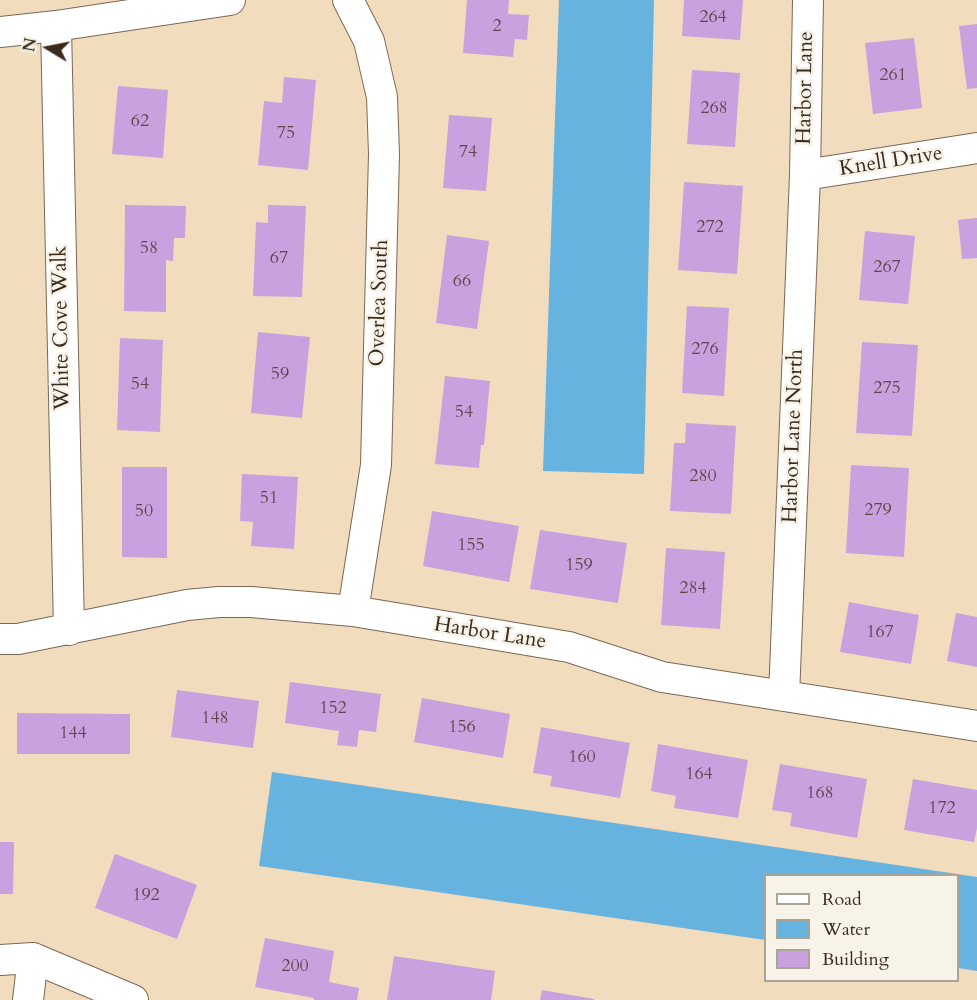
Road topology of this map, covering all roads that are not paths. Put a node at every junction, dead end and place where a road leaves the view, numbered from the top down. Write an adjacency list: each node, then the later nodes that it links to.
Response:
1 (230, 0): 4 (street)
2 (348, 0): 8 (street, Overlea South)
3 (808, 0): 7 (street, Harbor Lane)
4 (56, 26): 5 (street); 9 (street, White Cove Walk)
5 (0, 32)
6 (977, 148): 7 (street, Knell Drive)
7 (804, 175): 11 (street, Harbor Lane North)
8 (353, 611): 9 (street, Harbor Lane); 11 (street, Harbor Lane)
9 (69, 630): 10 (street, Harbor Lane)
10 (0, 639)
11 (784, 696): 12 (street, Harbor Lane)
12 (977, 726)
13 (33, 958): 14 (street); 15 (street); 16 (street)
14 (0, 960)
15 (28, 1000)
16 (133, 1000)

